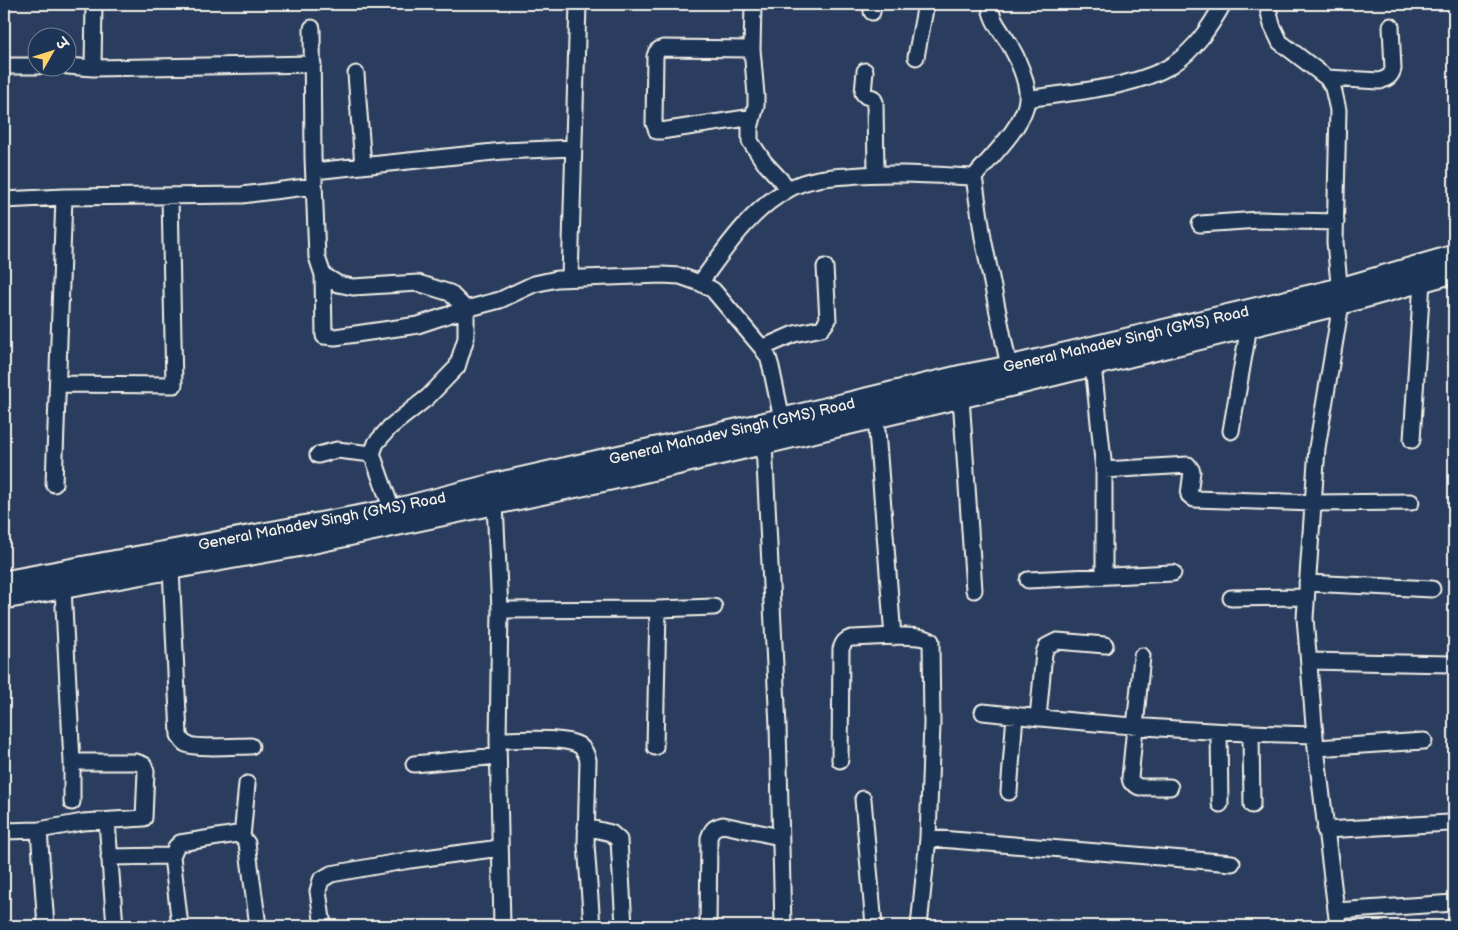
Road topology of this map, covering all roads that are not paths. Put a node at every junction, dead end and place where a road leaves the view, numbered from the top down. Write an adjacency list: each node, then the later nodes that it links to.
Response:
1 (94, 4): 16 (street)
2 (578, 4): 22 (street)
3 (753, 4): 10 (street)
4 (926, 4): 11 (street)
5 (990, 4): 20 (street)
6 (1223, 4): 20 (street)
7 (1267, 4): 19 (street)
8 (1390, 26): 19 (street)
9 (312, 28): 12 (street)
10 (752, 49): 21 (street); 21 (street)
11 (916, 56)
12 (313, 64): 16 (street); 26 (street)
13 (4, 66): 14 (street)
14 (28, 66)
15 (78, 67): 16 (street)
16 (93, 68)
17 (865, 71): 24 (street)
18 (356, 74): 23 (street)
19 (1327, 78): 31 (street)
20 (1028, 99): 25 (street)
21 (753, 117): 27 (street)
22 (573, 148): 23 (street); 37 (street)
23 (363, 166): 26 (street)
24 (876, 173): 25 (street); 27 (street)
25 (974, 177): 45 (street)
26 (314, 178): 28 (street); 36 (street)
27 (789, 189): 39 (street)
28 (170, 196): 29 (street); 46 (street)
29 (64, 197): 30 (street); 46 (street)
30 (4, 200)
31 (1336, 222): 32 (street); 40 (street)
32 (1200, 224)
33 (1454, 256): 40 (street, General Mahadev Singh (GMS) Road)
34 (824, 267): 43 (street)
35 (1454, 272): 38 (street)
36 (323, 275): 41 (street); 41 (street)
37 (570, 278): 39 (street); 41 (street)
38 (1422, 281): 40 (street); 51 (street)
39 (700, 283): 43 (street)
40 (1340, 296): 42 (street); 45 (street, General Mahadev Singh (GMS) Road); 57 (street)
41 (466, 309): 54 (street)
42 (1249, 326): 44 (street); 50 (street)
43 (762, 348): 49 (street)
44 (1093, 365): 47 (street); 55 (street)
45 (1009, 367): 49 (street, General Mahadev Singh (GMS) Road)
46 (58, 384): 56 (street)
47 (961, 397): 48 (street); 68 (street)
48 (876, 418): 52 (street); 75 (street)
49 (782, 419): 60 (street, General Mahadev Singh (GMS) Road)
50 (1231, 431)
51 (1412, 440)
52 (764, 444): 59 (street); 108 (street)
53 (318, 454): 54 (street)
54 (372, 454): 60 (street)
55 (1104, 470): 57 (street); 63 (street)
56 (54, 484)
57 (1313, 502): 58 (street); 69 (street)
58 (1411, 502)
59 (495, 504): 61 (street); 74 (street)
60 (392, 510): 65 (street, General Mahadev Singh (GMS) Road)
61 (171, 569): 66 (street); 89 (street)
62 (1173, 573): 63 (street)
63 (1104, 576): 64 (street)
64 (1028, 580)
65 (4, 582)
66 (63, 588): 70 (street); 93 (street)
67 (1432, 589): 69 (street)
68 (974, 590)
69 (1307, 590): 71 (street); 78 (street)
70 (4, 598)
71 (1231, 598)
72 (714, 607): 73 (street)
73 (658, 609): 74 (street); 90 (street)
74 (500, 610): 86 (street)
75 (893, 637): 92 (street); 110 (street)
76 (1105, 645): 82 (street)
77 (1142, 656): 83 (street)
78 (1309, 660): 79 (street); 87 (street)
79 (1449, 664)
80 (983, 712): 81 (street)
81 (1015, 715): 82 (street); 97 (street)
82 (1038, 718): 83 (street)
83 (1134, 726): 84 (street); 96 (street)
84 (1219, 732): 85 (street); 100 (street)
85 (1251, 734): 87 (street); 101 (street)
86 (498, 740): 91 (street); 104 (street)
87 (1315, 741): 88 (street); 106 (street)
88 (1424, 741)
89 (251, 746)
90 (656, 747)
91 (498, 756): 94 (street); 111 (street)
92 (840, 760)
93 (72, 762): 99 (street); 102 (street)
94 (414, 764)
95 (248, 784): 109 (street)
96 (1170, 788)
97 (1009, 792)
98 (863, 799): 127 (street)
99 (72, 802)
100 (1220, 804)
101 (1252, 805)
102 (107, 822): 105 (street); 113 (street)
103 (1449, 823): 106 (street)
104 (586, 827): 123 (street); 124 (street)
105 (39, 830): 107 (street); 117 (street)
106 (1325, 830): 116 (street)
107 (4, 831)
108 (780, 836): 125 (street); 126 (street)
109 (242, 837): 112 (street); 120 (street)
110 (928, 838): 114 (street); 128 (street)
111 (500, 848): 121 (street); 122 (street)
112 (172, 856): 113 (street); 119 (street)
113 (109, 857): 118 (street)
114 (1232, 863)
115 (1454, 903): 116 (street)
116 (1337, 919)
117 (46, 926)
118 (115, 926)
119 (180, 926)
120 (258, 926)
121 (323, 926)
122 (502, 926)
123 (592, 926)
124 (624, 926)
125 (708, 926)
126 (783, 926)
127 (874, 926)
128 (919, 926)

